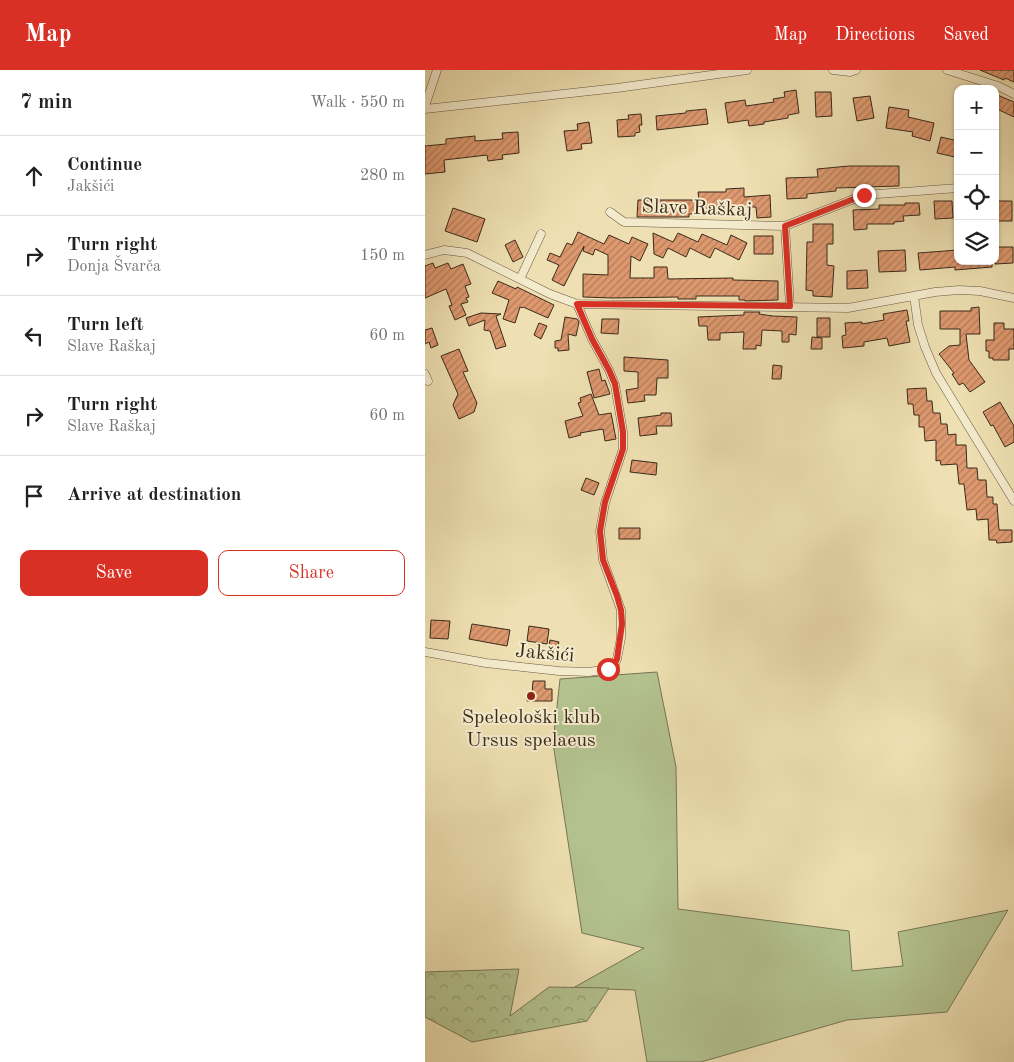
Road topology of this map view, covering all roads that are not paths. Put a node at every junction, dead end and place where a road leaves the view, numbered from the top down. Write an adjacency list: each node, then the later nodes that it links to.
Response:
1 (437, 70): 7 (street)
2 (747, 70): 7 (street)
3 (833, 70): 4 (street)
4 (856, 70)
5 (947, 70): 6 (street)
6 (1014, 94)
7 (425, 108)
8 (954, 188): 10 (street, Slave Raškaj)
9 (610, 212): 10 (street, Slave Raškaj)
10 (785, 226): 17 (street)
11 (541, 234): 13 (street)
12 (425, 255): 13 (street)
13 (520, 279): 16 (street)
14 (914, 296): 15 (street); 17 (street); 18 (street)
15 (1014, 298)
16 (577, 304): 17 (street); 19 (street, Jakšići)
17 (790, 306)
18 (1014, 501)
19 (425, 652)

